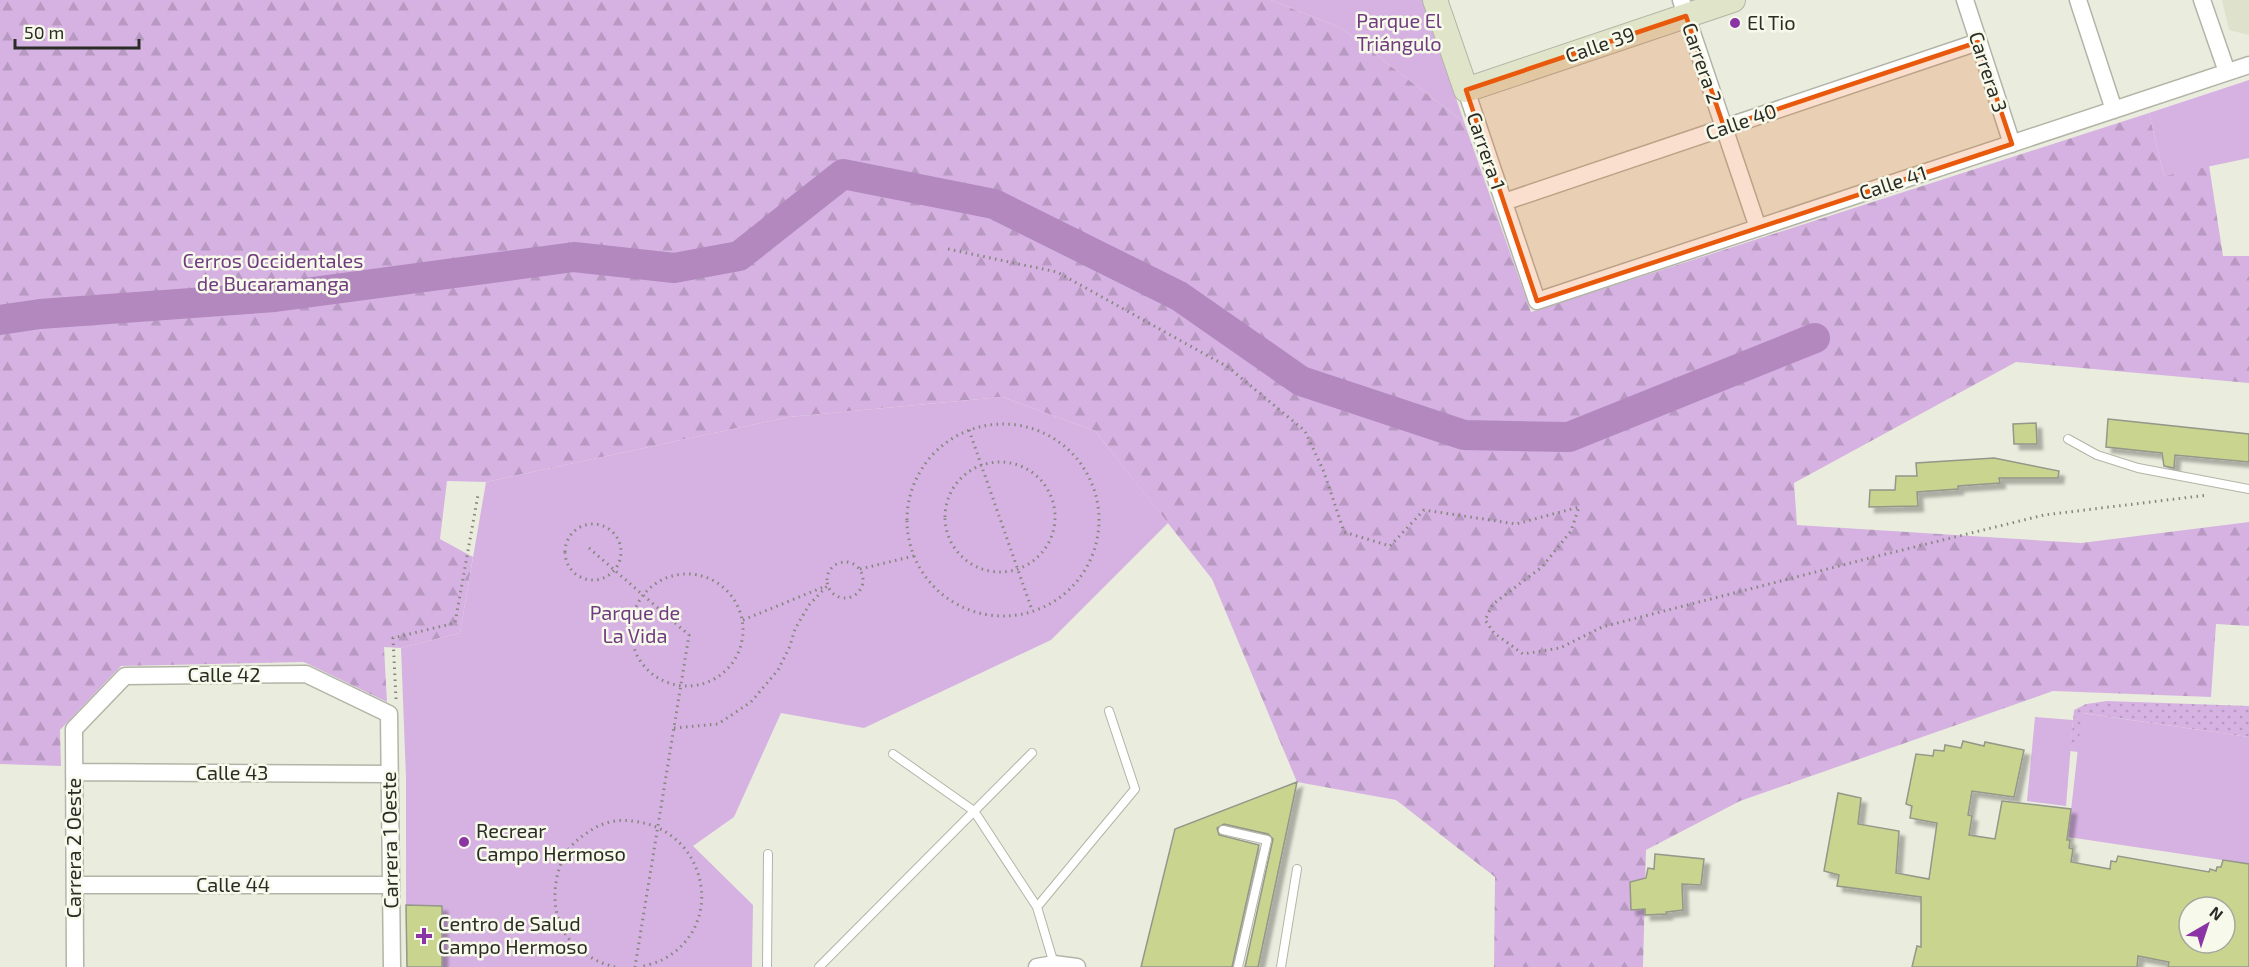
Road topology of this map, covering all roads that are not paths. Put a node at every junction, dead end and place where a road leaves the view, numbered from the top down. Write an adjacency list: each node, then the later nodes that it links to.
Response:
1 (1435, 0): 10 (street, Carrera 1)
2 (1733, 0): 6 (street, Calle 39)
3 (1965, 0): 7 (street, Carrera 3)
4 (2078, 0): 11 (street)
5 (2202, 0): 9 (street)
6 (1684, 8): 10 (street, Calle 39); 12 (street, Carrera 2)
7 (1978, 42): 12 (street, Calle 40); 13 (street, Carrera 3)
8 (2249, 65): 9 (street, Calle 41)
9 (2227, 72): 11 (street, Calle 41)
10 (1466, 90): 14 (street, Carrera 1)
11 (2114, 110): 13 (street, Calle 41)
12 (1724, 127): 14 (street, Calle 40); 15 (street, Carrera 2)
13 (2012, 144): 15 (street, Calle 41)
14 (1504, 202): 16 (street, Carrera 1)
15 (1758, 228): 16 (street, Calle 41)
16 (1537, 301)
17 (2068, 439): 18 (lane)
18 (2249, 489)
19 (1109, 711): 32 (lane)
20 (389, 714): 21 (street, Calle 42); 25 (street, Carrera 1 Oeste)
21 (74, 729): 24 (street, Carrera 2 Oeste)
22 (1032, 753): 26 (lane)
23 (893, 754): 26 (lane)
24 (74, 772): 25 (street, Calle 43); 30 (street, Carrera 2 Oeste)
25 (390, 774): 31 (street, Carrera 1 Oeste)
26 (974, 811): 32 (lane); 37 (lane)
27 (1223, 830): 40 (lane)
28 (768, 854): 36 (lane)
29 (1297, 869): 41 (lane)
30 (75, 885): 31 (street, Calle 44); 34 (street, Carrera 2 Oeste)
31 (391, 885): 35 (street, Carrera 1 Oeste)
32 (1037, 907): 33 (lane)
33 (1054, 963): 38 (street); 39 (street)
34 (75, 967)
35 (392, 967)
36 (767, 967)
37 (819, 967)
38 (1037, 967)
39 (1077, 967)
40 (1238, 967)
41 (1281, 967)

